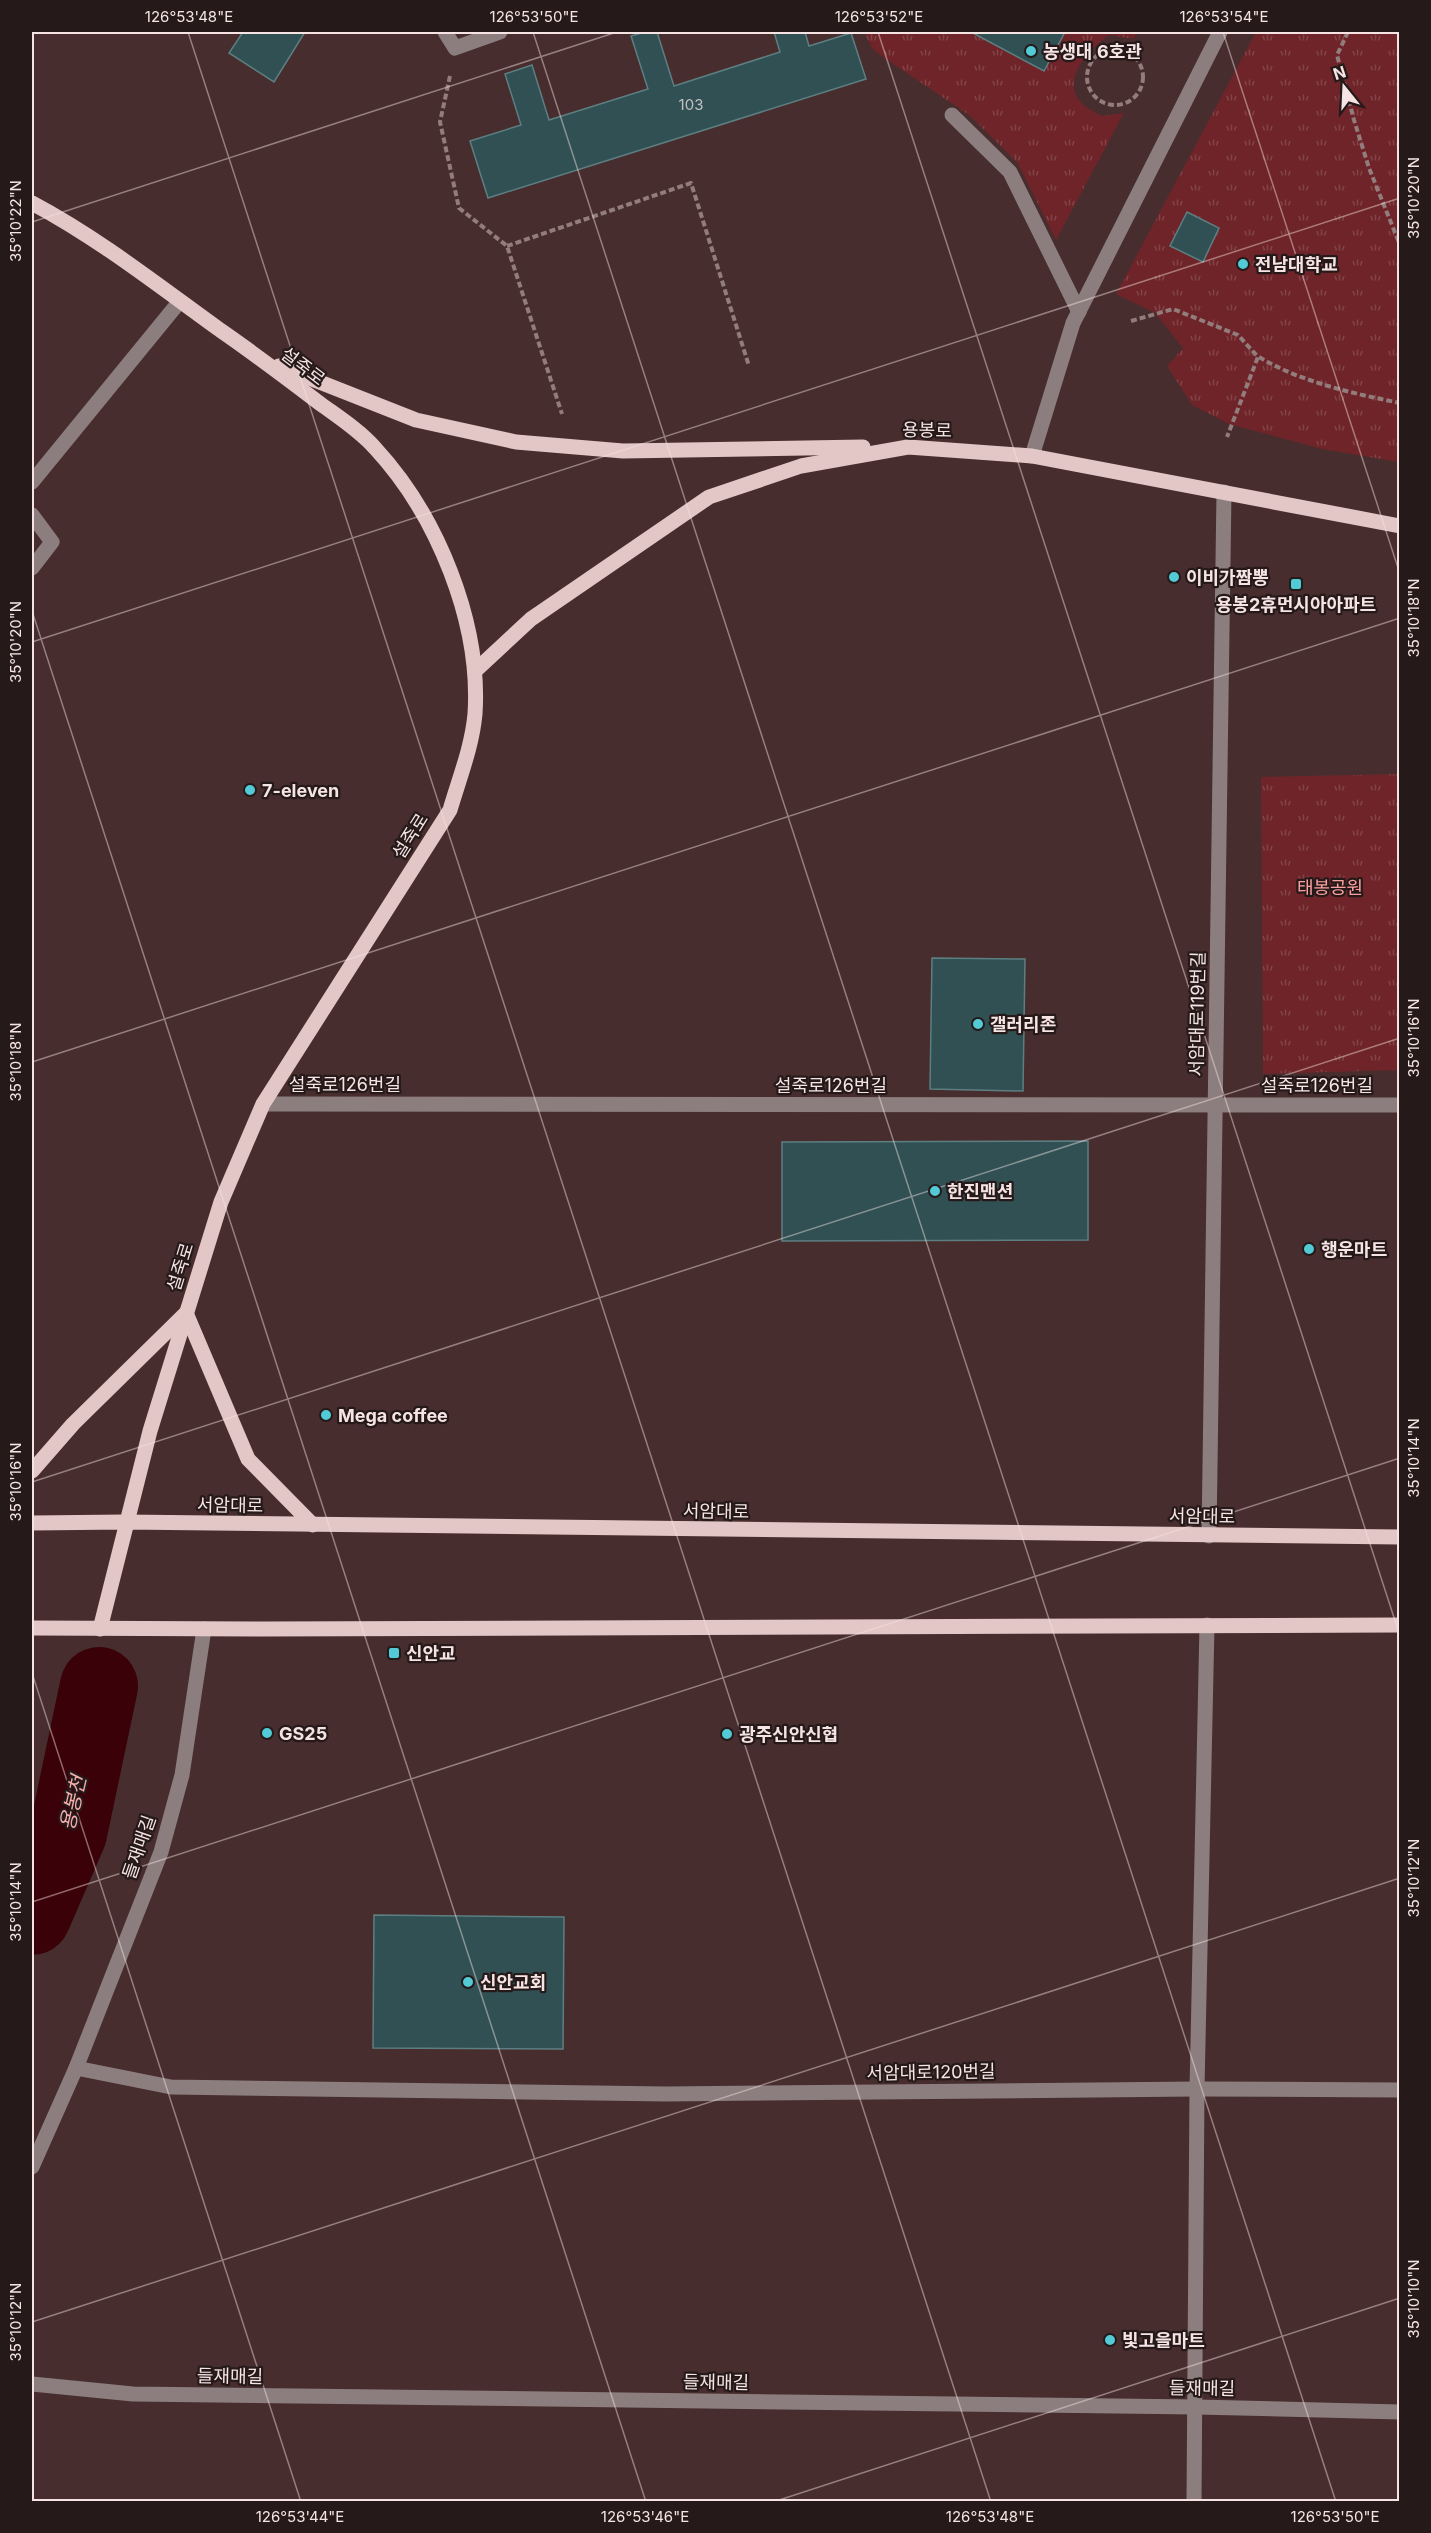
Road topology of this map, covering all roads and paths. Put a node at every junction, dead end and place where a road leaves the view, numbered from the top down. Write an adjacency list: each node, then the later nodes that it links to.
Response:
1 (445, 32): 5 (street)
2 (500, 32): 5 (street)
3 (1220, 32): 12 (street)
4 (1348, 32): 9 (path)
5 (455, 48): 10 (path)
6 (1143, 75): 6 (path)
7 (952, 115): 12 (street)
8 (32, 203): 11 (main road, 설죽로)
9 (1400, 245)
10 (507, 246): 16 (path); 19 (path)
11 (180, 301): 15 (main road, 설죽로); 23 (street)
12 (1079, 312): 22 (street)
13 (1131, 321): 14 (path)
14 (1258, 357): 18 (path); 20 (path)
15 (260, 358): 21 (main road); 28 (main road, 설죽로)
16 (749, 366)
17 (1400, 395): 18 (path)
18 (1398, 403)
19 (562, 414)
20 (1227, 437)
21 (908, 447): 22 (main road, 용봉로); 28 (main road, 용봉로)
22 (1032, 456): 24 (main road, 용봉로)
23 (32, 482)
24 (1224, 492): 26 (main road, 용봉로); 30 (street, 서암대로119번길)
25 (32, 515): 27 (street)
26 (1400, 526)
27 (32, 568)
28 (475, 670): 29 (main road, 설죽로)
29 (263, 1104): 30 (street, 설죽로126번길); 32 (main road, 설죽로)
30 (1215, 1104): 31 (street, 설죽로126번길); 37 (street, 서암대로119번길)
31 (1400, 1105)
32 (186, 1313): 33 (main road); 34 (main road, 설죽로); 36 (main road)
33 (32, 1471)
34 (125, 1522): 35 (main road, 서암대로); 36 (main road, 서암대로); 42 (main road, 설죽로)
35 (32, 1523)
36 (313, 1525): 37 (main road, 서암대로)
37 (1209, 1536): 38 (main road, 서암대로)
38 (1400, 1537)
39 (1207, 1625): 40 (main road); 43 (main road); 45 (street)
40 (1400, 1625)
41 (32, 1628): 42 (main road)
42 (100, 1629): 43 (main road)
43 (204, 1629): 44 (street, 들재매길)
44 (76, 2068): 45 (street, 서암대로120번길); 47 (street, 들재매길)
45 (1197, 2089): 46 (street, 서암대로120번길); 49 (street)
46 (1400, 2090)
47 (32, 2167)
48 (32, 2384): 49 (street, 들재매길)
49 (1196, 2407): 50 (street, 들재매길); 51 (street)
50 (1400, 2412)
51 (1194, 2502)

